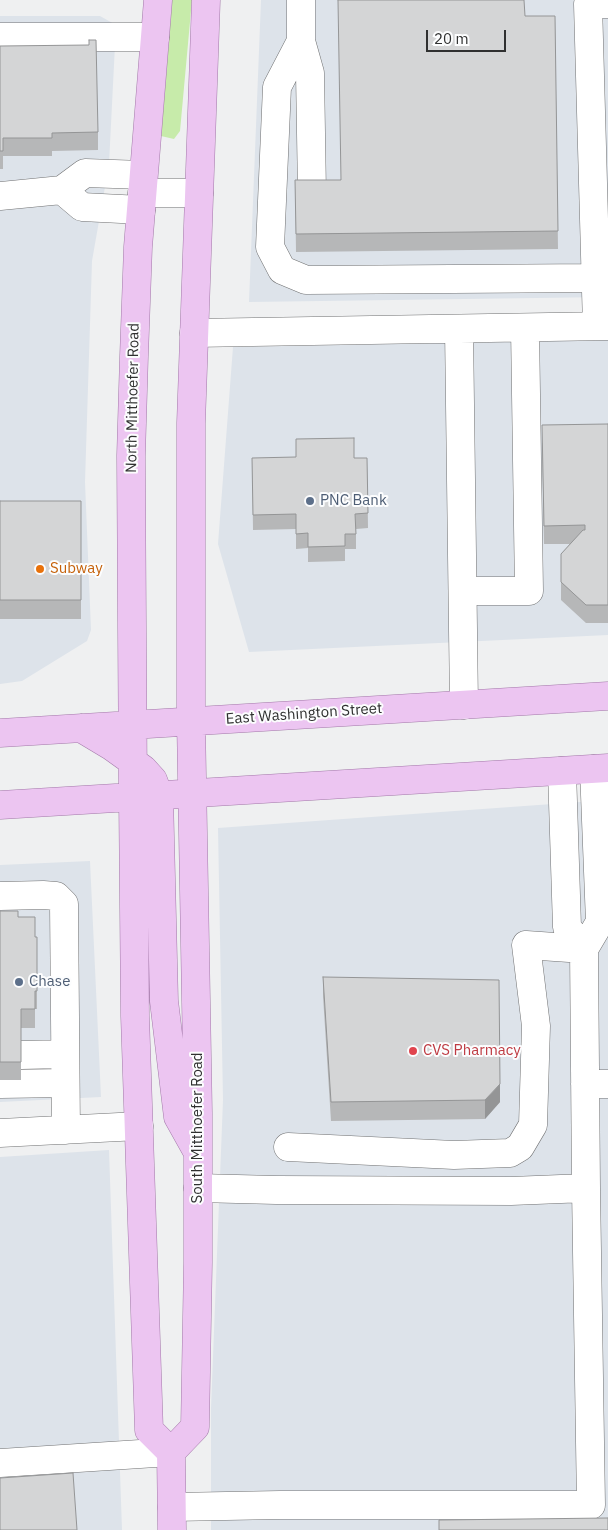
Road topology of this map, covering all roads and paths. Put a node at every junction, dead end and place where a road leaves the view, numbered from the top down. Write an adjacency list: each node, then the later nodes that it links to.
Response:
1 (158, 0): 6 (main road, North Mitthoefer Road)
2 (206, 0): 10 (main road)
3 (302, 0): 7 (lane)
4 (591, 3): 13 (lane)
5 (0, 37): 6 (lane)
6 (155, 37): 9 (main road, North Mitthoefer Road)
7 (302, 41): 11 (lane); 14 (lane)
8 (62, 190): 9 (lane); 9 (lane); 12 (lane)
9 (142, 193): 10 (lane); 23 (main road, North Mitthoefer Road)
10 (199, 194): 18 (main road)
11 (312, 194)
12 (0, 196)
13 (602, 245): 14 (lane)
14 (597, 278): 15 (lane)
15 (602, 326): 16 (lane)
16 (525, 328): 17 (lane); 19 (lane)
17 (459, 329): 18 (lane); 19 (lane)
18 (194, 334): 22 (main road)
19 (462, 591): 21 (lane)
20 (608, 696): 21 (main road, East Washington Street)
21 (464, 704): 22 (main road, East Washington Street)
22 (191, 722): 23 (main road, East Washington Street); 29 (main road)
23 (132, 725): 24 (main road, East Washington Street); 26 (main road, North Mitthoefer Road)
24 (80, 728): 25 (main road, East Washington Street); 26 (main road)
25 (0, 733)
26 (132, 761): 30 (main road)
27 (601, 768): 28 (main road); 33 (lane)
28 (562, 771): 29 (main road); 33 (lane)
29 (193, 794): 30 (main road); 44 (main road, South Mitthoefer Road)
30 (146, 796): 31 (main road); 39 (main road); 44 (main road)
31 (0, 805)
32 (0, 896): 34 (lane)
33 (584, 949): 38 (lane); 43 (lane)
34 (65, 1054): 35 (lane); 36 (lane)
35 (21, 1055)
36 (65, 1083): 37 (lane); 40 (lane)
37 (0, 1084)
38 (596, 1084): 46 (lane)
39 (139, 1126): 40 (lane); 48 (main road)
40 (66, 1130): 41 (lane)
41 (0, 1133)
42 (288, 1147): 43 (lane)
43 (520, 1147): 47 (lane)
44 (198, 1152): 45 (main road, South Mitthoefer Road)
45 (198, 1188): 47 (lane); 48 (main road, South Mitthoefer Road)
46 (586, 1188): 47 (lane); 50 (lane)
47 (524, 1191)
48 (171, 1452): 49 (lane); 51 (main road)
49 (0, 1463)
50 (599, 1505): 51 (lane)
51 (172, 1519)

